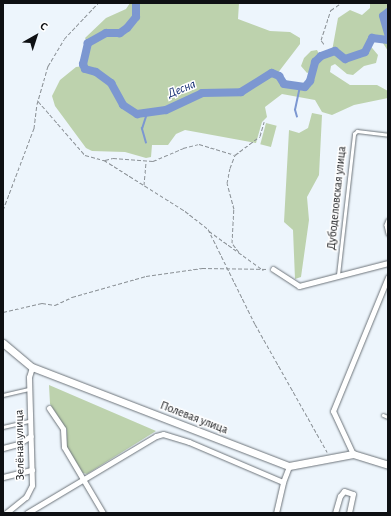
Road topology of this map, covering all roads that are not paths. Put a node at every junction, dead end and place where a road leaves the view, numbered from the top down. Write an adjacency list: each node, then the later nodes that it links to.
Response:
1 (388, 135): 6 (lane, Дубоделовская улица)
2 (388, 220): 3 (lane)
3 (388, 234)
4 (388, 263): 6 (street)
5 (273, 269): 6 (street)
6 (338, 276)
7 (388, 277): 19 (street)
8 (3, 343): 9 (street, Полевая улица)
9 (32, 367): 10 (street, Зелёная улица); 21 (street, Полевая улица)
10 (29, 389): 11 (lane); 15 (street, Зелёная улица)
11 (3, 395)
12 (49, 408): 24 (street)
13 (383, 415): 14 (lane)
14 (388, 417)
15 (30, 421): 16 (lane); 17 (street, Зелёная улица)
16 (3, 427)
17 (31, 436): 18 (street); 22 (street, Зелёная улица)
18 (3, 448)
19 (353, 454): 20 (street); 21 (street)
20 (388, 465)
21 (289, 466): 25 (street)
22 (32, 470): 23 (street); 26 (street, Зелёная улица)
23 (3, 477)
24 (82, 480): 25 (street); 27 (street); 28 (street)
25 (283, 482): 29 (street)
26 (6, 513)
27 (26, 513)
28 (103, 513)
29 (276, 513)
30 (336, 513): 31 (street)
31 (348, 513)

